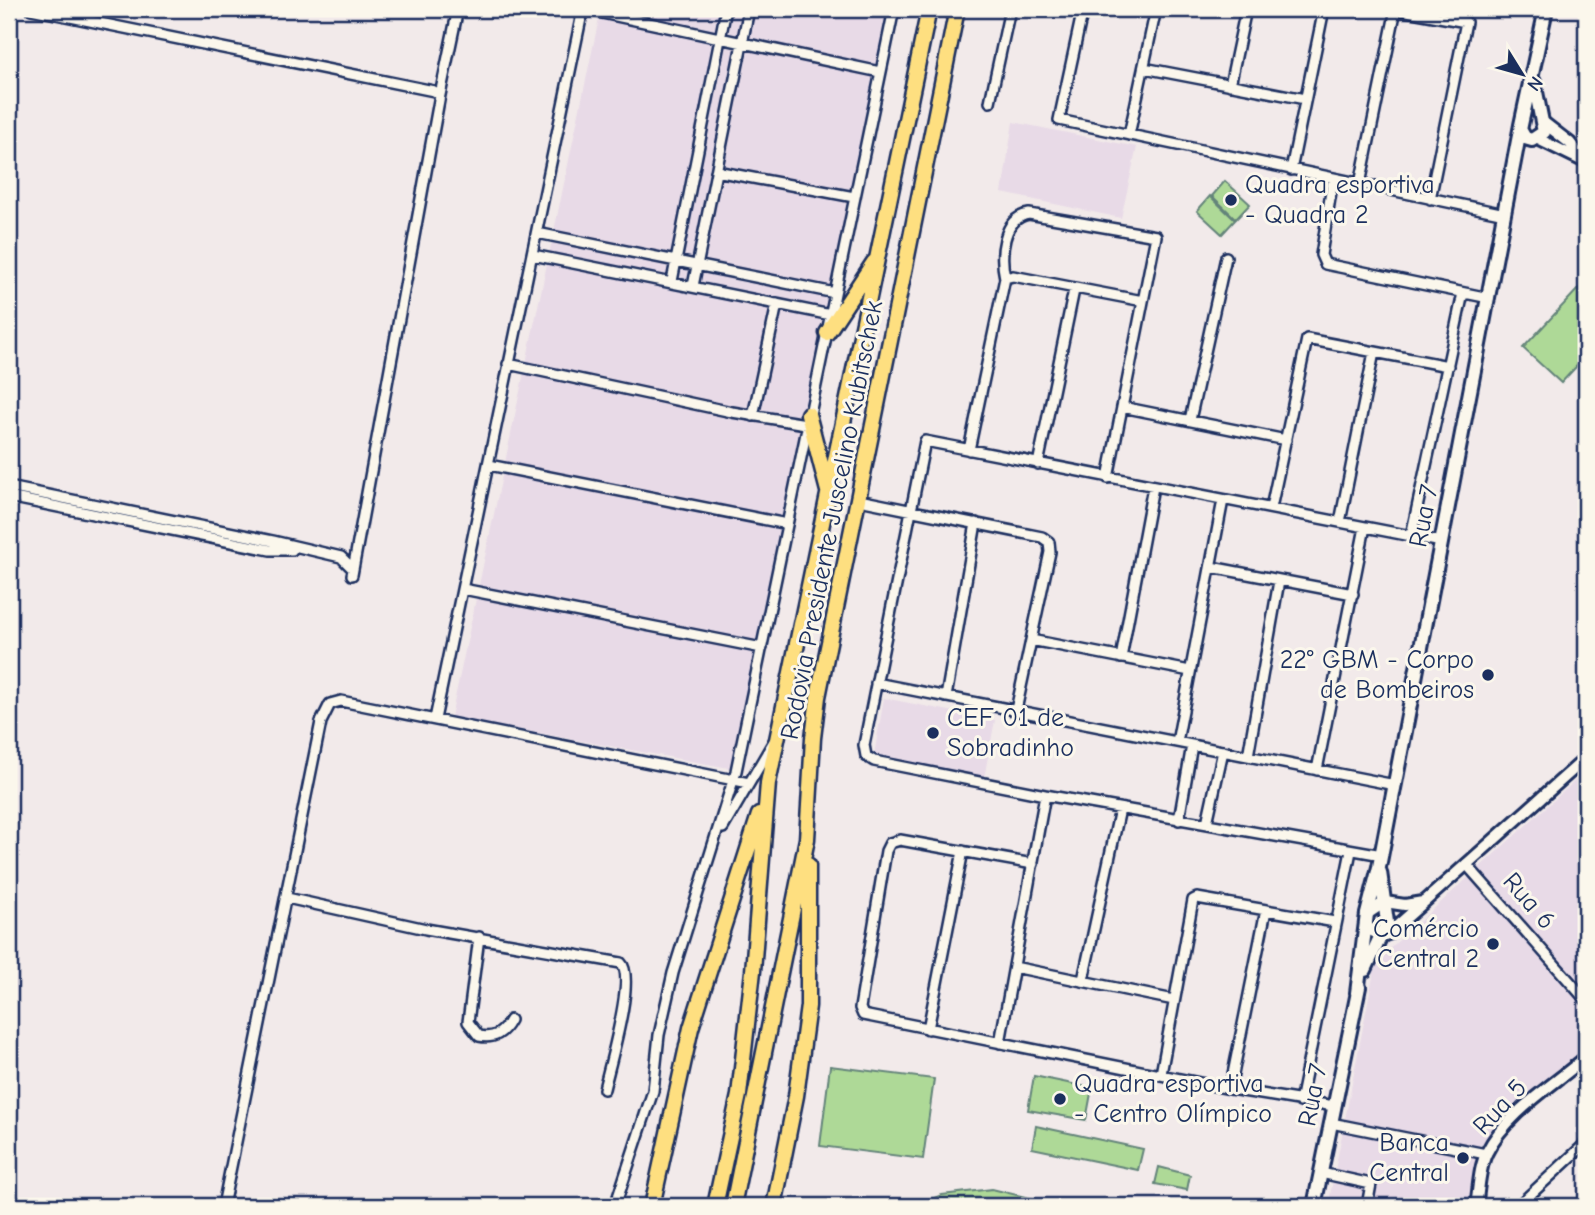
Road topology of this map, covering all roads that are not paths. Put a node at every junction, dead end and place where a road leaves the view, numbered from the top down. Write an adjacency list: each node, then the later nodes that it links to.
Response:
1 (31, 9): 22 (street)
2 (458, 9): 22 (street)
3 (583, 9): 16 (street); 38 (street)
4 (726, 9): 16 (street)
5 (748, 9): 17 (street)
6 (894, 9): 19 (street)
7 (929, 9): 40 (highway, Rodovia Presidente Juscelino Kubitschek)
8 (957, 9): 71 (highway, Rodovia Presidente Juscelino Kubitschek)
9 (1010, 9): 24 (street)
10 (1083, 9): 27 (street)
11 (1156, 9): 18 (street)
12 (1246, 9): 21 (street)
13 (1324, 9): 23 (street)
14 (1396, 9): 34 (street); 36 (street)
15 (1546, 9): 20 (main road, Rua 7)
16 (720, 38): 17 (street); 42 (street)
17 (742, 42): 19 (street); 31 (street)
18 (1144, 68): 21 (street); 27 (street)
19 (880, 72): 35 (street)
20 (1533, 76): 25 (main road, Rua 7); 26 (main road, Rua 7)
21 (1230, 85): 23 (street)
22 (440, 95): 81 (street)
23 (1305, 99): 30 (street)
24 (990, 102)
25 (1541, 120): 26 (main road); 28 (main road); 29 (street)
26 (1521, 127): 28 (main road); 32 (main road, Rua 7)
27 (1129, 135): 30 (street)
28 (1535, 140): 29 (street); 32 (main road, Rua 7)
29 (1586, 163)
30 (1291, 170): 33 (street)
31 (716, 171): 35 (street); 43 (street)
32 (1514, 173): 37 (main road, Rua 7)
33 (1333, 179): 34 (street); 49 (street)
34 (1360, 184): 36 (street)
35 (855, 197): 48 (street)
36 (1430, 199): 37 (street)
37 (1506, 214): 50 (main road, Rua 7)
38 (537, 233): 39 (street); 42 (street)
39 (533, 254): 45 (street); 56 (street)
40 (879, 254): 54 (highway); 69 (highway, Rodovia Presidente Juscelino Kubitschek)
41 (1226, 257): 61 (street)
42 (676, 262): 43 (street); 45 (street)
43 (697, 266): 46 (street); 48 (street)
44 (1005, 278): 47 (street); 51 (street); 63 (street)
45 (672, 281): 46 (street)
46 (693, 286): 52 (street)
47 (1074, 290): 51 (street); 64 (street)
48 (835, 293): 53 (street)
49 (1463, 293): 50 (street); 57 (street)
50 (1489, 298): 80 (main road, Rua 7)
51 (1143, 301): 58 (street)
52 (777, 304): 53 (street); 59 (street)
53 (831, 315): 54 (street)
54 (827, 333): 60 (street)
55 (1374, 352): 57 (street); 62 (street); 75 (street)
56 (508, 364): 59 (street); 65 (street)
57 (1448, 366): 79 (street)
58 (1122, 407): 61 (street); 66 (street)
59 (753, 416): 60 (street)
60 (807, 419): 69 (highway); 77 (street)
61 (1190, 420): 62 (street)
62 (1286, 440): 73 (street)
63 (969, 450): 64 (street); 74 (street)
64 (1038, 464): 66 (street)
65 (489, 465): 77 (street); 84 (street)
66 (1108, 478): 68 (street)
67 (9, 487): 81 (street)
68 (1153, 487): 72 (street); 88 (street)
69 (829, 495): 94 (highway, Rodovia Presidente Juscelino Kubitschek)
70 (9, 496): 81 (street)
71 (859, 500): 74 (street); 110 (highway, Rodovia Presidente Juscelino Kubitschek)
72 (1223, 500): 73 (street); 82 (street)
73 (1271, 508): 75 (street)
74 (911, 509): 76 (street); 90 (street)
75 (1340, 522): 78 (street)
76 (976, 523): 86 (street); 91 (street)
77 (787, 524): 87 (street)
78 (1364, 527): 79 (street); 85 (street)
79 (1411, 536): 80 (street)
80 (1442, 542): 104 (main road, Rua 7)
81 (304, 550)
82 (1212, 567): 83 (street); 89 (street)
83 (1279, 581): 85 (street); 98 (street)
84 (463, 589): 87 (street); 93 (street)
85 (1353, 594): 100 (street)
86 (1031, 640): 88 (street); 92 (street)
87 (762, 648): 101 (street)
88 (1121, 658): 89 (street)
89 (1190, 671): 95 (street)
90 (876, 683): 91 (street); 105 (street)
91 (946, 697): 92 (street)
92 (1016, 710): 95 (street)
93 (435, 719): 101 (street); 116 (street)
94 (780, 734): 102 (street); 103 (highway, Rodovia Presidente Juscelino Kubitschek)
95 (1177, 742): 96 (street)
96 (1192, 745): 97 (street); 107 (street)
97 (1223, 751): 98 (street); 108 (street)
98 (1248, 756): 100 (street)
99 (1586, 758): 115 (street, Rua 6)
100 (1317, 770): 104 (street)
101 (733, 780): 102 (street); 109 (street)
102 (749, 783): 109 (street)
103 (768, 783): 145 (highway); 146 (highway, Rodovia Presidente Juscelino Kubitschek)
104 (1395, 785): 113 (main road, Rua 7)
105 (1045, 795): 106 (street); 114 (street)
106 (1120, 809): 107 (street); 125 (street)
107 (1179, 820): 108 (street)
108 (1207, 823): 112 (street)
109 (717, 839): 144 (street)
110 (807, 839): 147 (highway, Rodovia Presidente Juscelino Kubitschek); 148 (highway)
111 (962, 851): 114 (street); 130 (street); 130 (street)
112 (1351, 851): 113 (street); 121 (street)
113 (1381, 861): 117 (main road, Rua 7); 120 (main road, Rua 7)
114 (1034, 864): 124 (street)
115 (1466, 864): 118 (street, Rua 6); 128 (street, Rua 6)
116 (287, 898): 123 (street); 143 (street)
117 (1385, 902): 118 (street); 120 (street); 122 (main road, Rua 7)
118 (1423, 902): 122 (street, Rua 6)
119 (1266, 911): 121 (street); 127 (street); 135 (street)
120 (1366, 918): 122 (street); 126 (main road, Rua 7)
121 (1335, 922): 136 (street)
122 (1382, 936): 126 (main road, Rua 7)
123 (479, 937): 129 (street); 134 (street)
124 (1014, 967): 125 (street); 131 (street)
125 (1083, 980): 127 (street)
126 (1357, 993): 137 (main road, Rua 7)
127 (1174, 1000): 133 (street)
128 (1586, 1000)
129 (510, 1020)
130 (928, 1029): 131 (street)
131 (1000, 1043): 133 (street)
132 (1586, 1057): 140 (street, Rua 5)
133 (1161, 1074): 135 (street)
134 (604, 1089)
135 (1230, 1089): 136 (street)
136 (1300, 1102): 137 (street)
137 (1334, 1106): 138 (main road, Rua 7)
138 (1331, 1123): 140 (street); 141 (main road, Rua 7)
139 (1586, 1143): 142 (street)
140 (1486, 1154): 151 (street, Rua 5)
141 (1321, 1172): 149 (main road, Rua 7); 150 (street)
142 (1524, 1204)
143 (223, 1206)
144 (615, 1206)
145 (652, 1206)
146 (715, 1206)
147 (733, 1206)
148 (774, 1206)
149 (1314, 1206)
150 (1367, 1206)
151 (1476, 1206)

